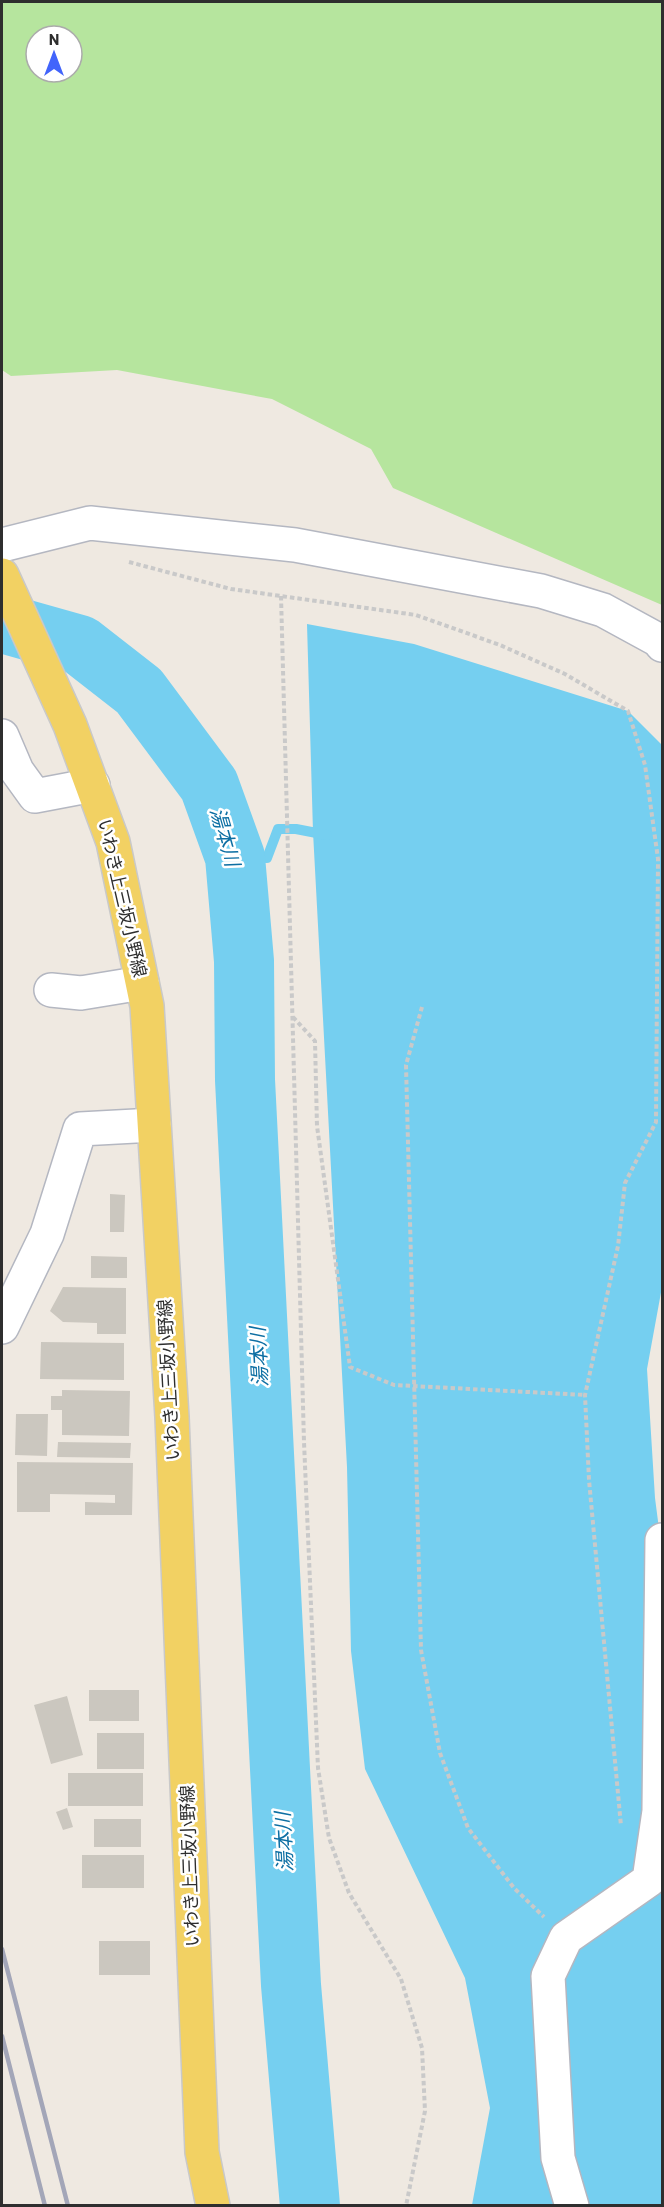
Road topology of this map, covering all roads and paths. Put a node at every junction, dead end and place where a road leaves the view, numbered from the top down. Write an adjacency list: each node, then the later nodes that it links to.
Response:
1 (90, 523): 2 (street); 4 (path); 5 (street)
2 (2, 546)
3 (3, 577): 7 (main road, いわき上三坂小野線)
4 (281, 596): 11 (path); 15 (path)
5 (663, 645)
6 (2, 736): 7 (street)
7 (93, 785): 8 (main road, いわき上三坂小野線)
8 (142, 983): 9 (street); 12 (main road, いわき上三坂小野線)
9 (51, 990)
10 (422, 1007): 14 (path)
11 (292, 1016): 14 (path); 20 (path)
12 (154, 1125): 13 (street); 19 (main road, いわき上三坂小野線)
13 (2, 1327)
14 (416, 1386): 15 (path); 18 (path)
15 (585, 1395): 17 (path)
16 (663, 1540): 18 (street)
17 (622, 1837)
18 (566, 1938): 21 (street)
19 (213, 2205)
20 (406, 2205)
21 (572, 2205)

